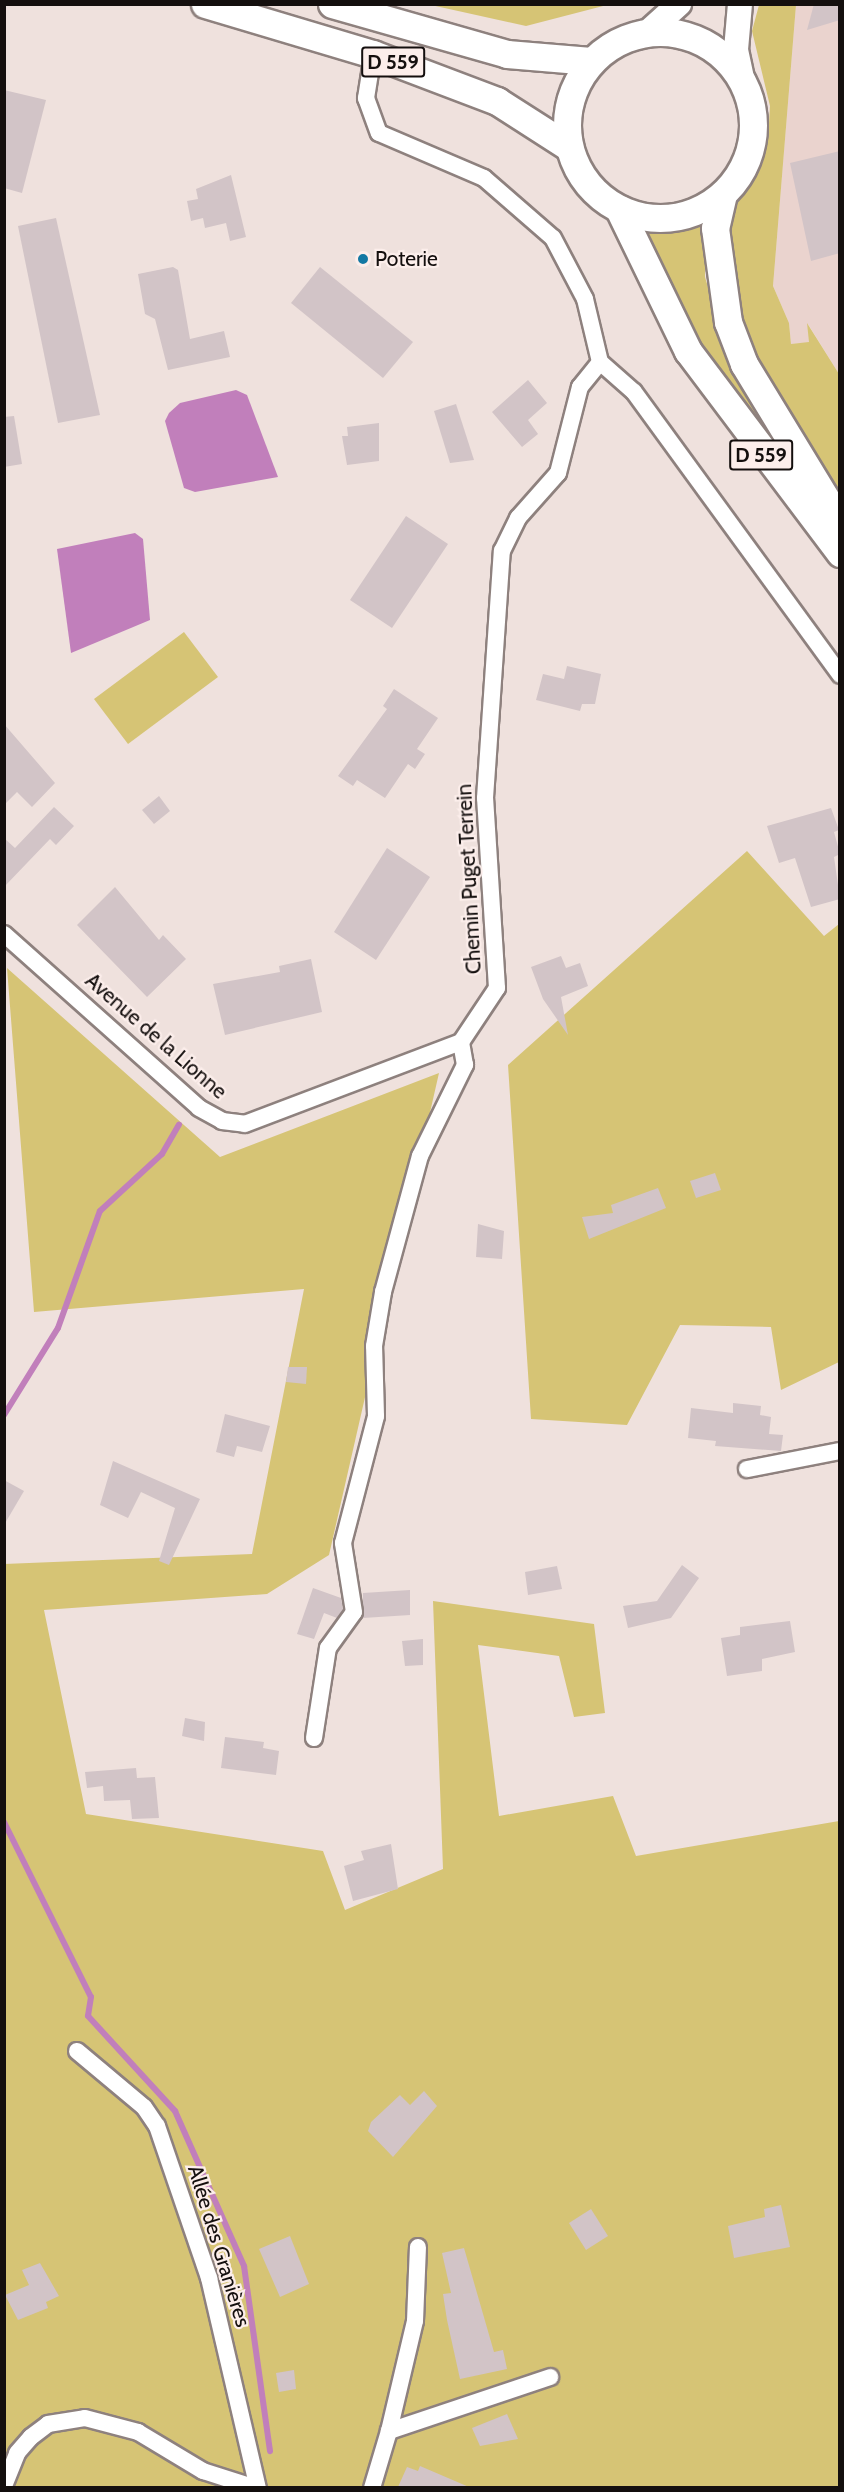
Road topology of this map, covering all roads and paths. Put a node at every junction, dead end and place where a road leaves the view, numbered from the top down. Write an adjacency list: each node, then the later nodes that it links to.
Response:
1 (205, 4): 6 (main road, D 559)
2 (332, 4): 7 (main road, D 559)
3 (679, 4): 5 (main road)
4 (740, 4): 8 (main road)
5 (648, 32): 7 (main road); 8 (main road)
6 (373, 54): 9 (main road, D 559); 12 (street)
7 (591, 61): 9 (main road)
8 (743, 82): 10 (main road)
9 (569, 147): 11 (main road)
10 (723, 194): 11 (main road); 13 (main road, D 559)
11 (619, 209): 14 (main road, D 559)
12 (600, 362): 15 (street); 17 (street, Chemin Puget Terrein)
13 (840, 522)
14 (840, 554)
15 (840, 675)
16 (4, 934): 17 (street, Avenue de la Lionne)
17 (461, 1042): 20 (street)
18 (840, 1451): 19 (street)
19 (747, 1469)
20 (314, 1738)
21 (77, 2051): 26 (street, Allée des Granières)
22 (418, 2247): 24 (street)
23 (550, 2377): 24 (street)
24 (389, 2431): 27 (street)
25 (4, 2486): 26 (street)
26 (257, 2487)
27 (372, 2487)

